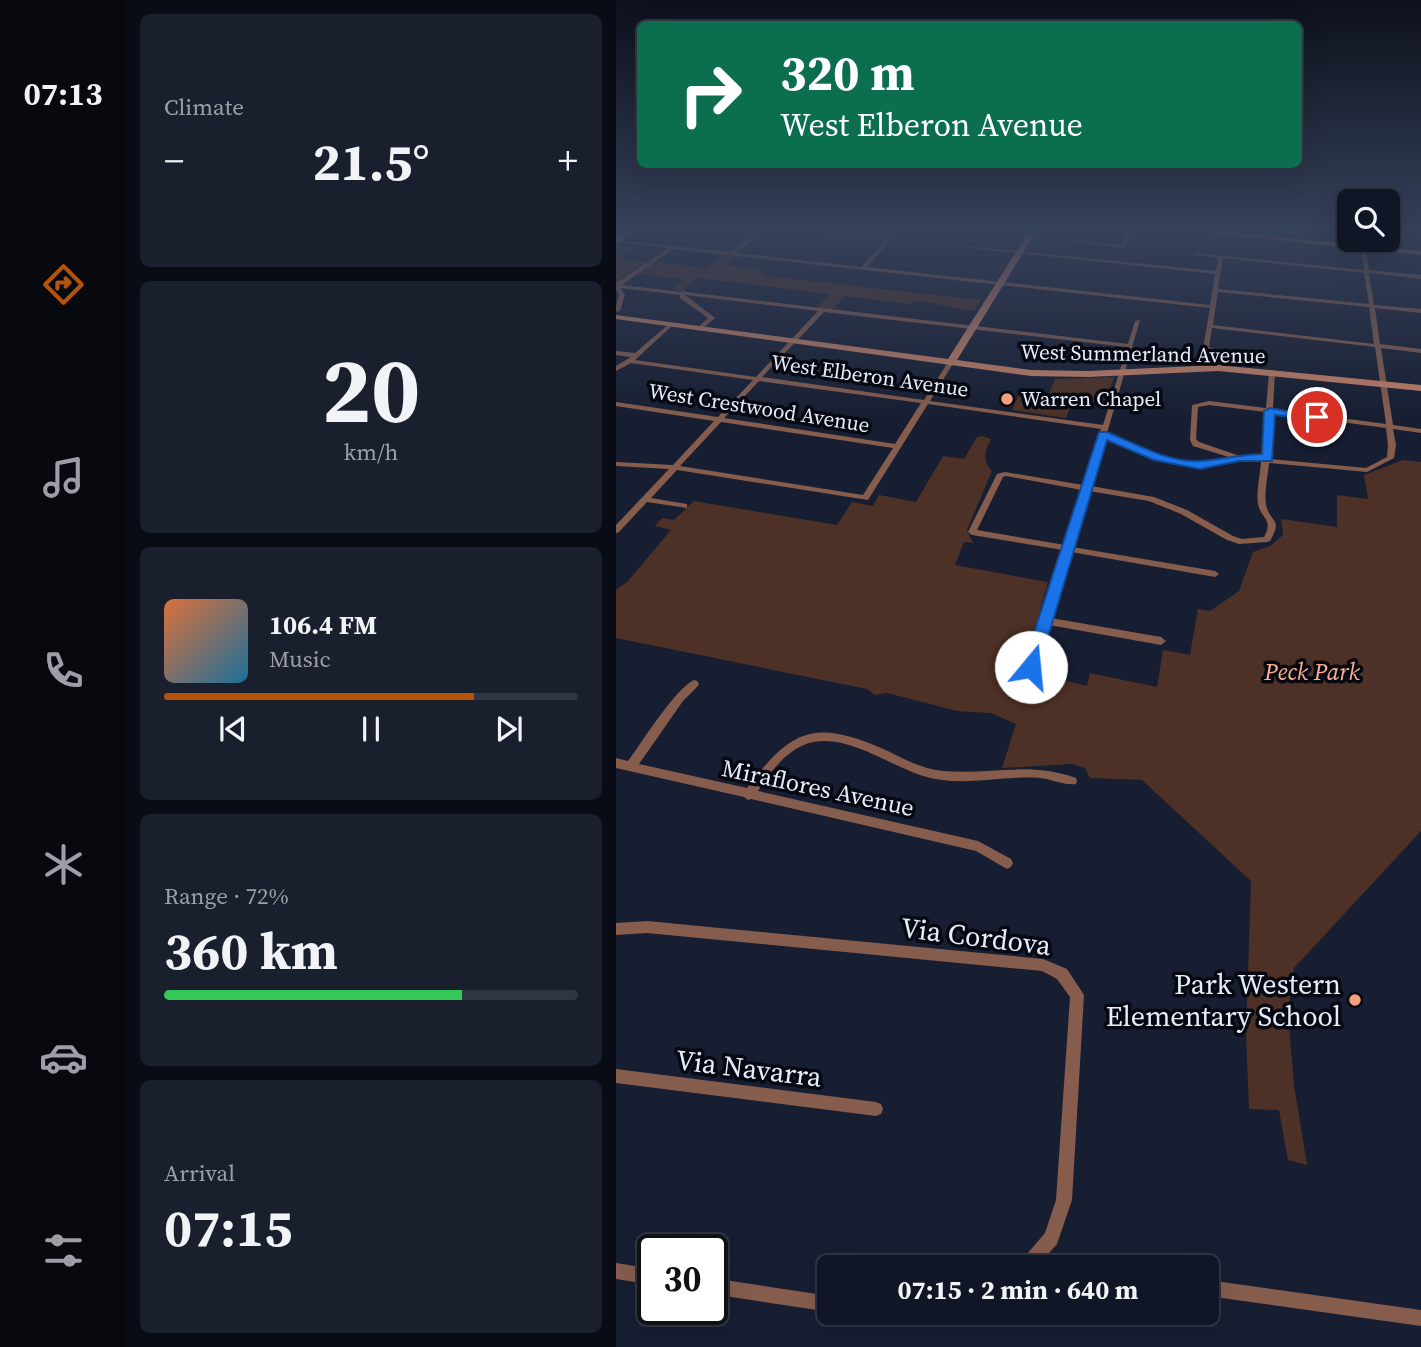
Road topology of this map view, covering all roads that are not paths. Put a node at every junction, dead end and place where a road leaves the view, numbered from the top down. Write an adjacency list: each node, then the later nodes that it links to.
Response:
1 (683, 292): 18 (street)
2 (620, 293): 13 (street, West Summerland Avenue)
3 (690, 293): 11 (street)
4 (993, 293): 17 (main road)
5 (1081, 293): 10 (street)
6 (1215, 293): 10 (street)
7 (1243, 293): 9 (street)
8 (1370, 293): 9 (street)
9 (1372, 306): 12 (street); 21 (street)
10 (1213, 307): 16 (street)
11 (823, 309): 17 (street); 19 (street)
12 (1421, 311)
13 (617, 314): 15 (main road, West Summerland Avenue)
14 (1138, 321): 20 (street)
15 (670, 325): 18 (main road, West Summerland Avenue); 24 (street)
16 (1209, 326): 21 (street); 25 (street)
17 (972, 327): 20 (street); 26 (main road)
18 (699, 329): 19 (main road, West Summerland Avenue)
19 (793, 341): 26 (main road, West Summerland Avenue); 30 (street)
20 (1130, 346): 28 (street)
21 (1379, 346): 22 (street); 31 (street)
22 (1421, 351)
23 (616, 353): 24 (street, West Elberon Avenue)
24 (632, 358): 27 (street); 30 (street, West Elberon Avenue)
25 (1243, 360)
26 (951, 362): 28 (main road, West Summerland Avenue); 33 (street)
27 (616, 369)
28 (1122, 371): 29 (main road, West Summerland Avenue); 38 (street)
29 (1272, 372): 31 (main road, West Summerland Avenue); 35 (street)
30 (758, 378): 33 (street, West Elberon Avenue); 36 (street)
31 (1383, 384): 32 (main road, West Summerland Avenue); 37 (street)
32 (1421, 388)
33 (926, 402): 38 (street, West Elberon Avenue); 40 (street)
34 (616, 404): 36 (street, West Crestwood Avenue)
35 (1270, 411): 37 (street); 41 (street); 42 (street)
36 (719, 419): 40 (street, West Crestwood Avenue); 44 (street)
37 (1389, 426): 39 (street); 42 (street)
38 (1104, 431): 41 (street, West Elberon Avenue); 45 (street)
39 (1421, 431)
40 (898, 447): 44 (street)
41 (1239, 457): 42 (street)
42 (1267, 458): 45 (street)
43 (616, 464): 44 (street)
44 (674, 467): 46 (street)
45 (1086, 490): 49 (street); 49 (street)
46 (645, 499): 47 (street); 48 (street)
47 (684, 506)
48 (618, 526)
49 (1068, 549): 50 (street); 51 (street)
50 (1215, 574)
51 (1046, 621): 52 (street); 53 (street)
52 (1161, 641)
53 (1031, 667)
54 (694, 684): 56 (street)
55 (616, 763): 56 (street, Miraflores Avenue)
56 (630, 767): 58 (street, Miraflores Avenue)
57 (1072, 781): 58 (street)
58 (748, 795): 59 (street, Miraflores Avenue)
59 (1007, 863)
60 (616, 929): 63 (street, Via Cordova)
61 (616, 1076): 62 (street, Via Navarra)
62 (876, 1109)
63 (1037, 1255)
64 (616, 1271): 65 (street)
65 (637, 1274)
66 (728, 1288): 68 (street)
67 (1219, 1290): 69 (street)
68 (817, 1302)
69 (1421, 1318)

